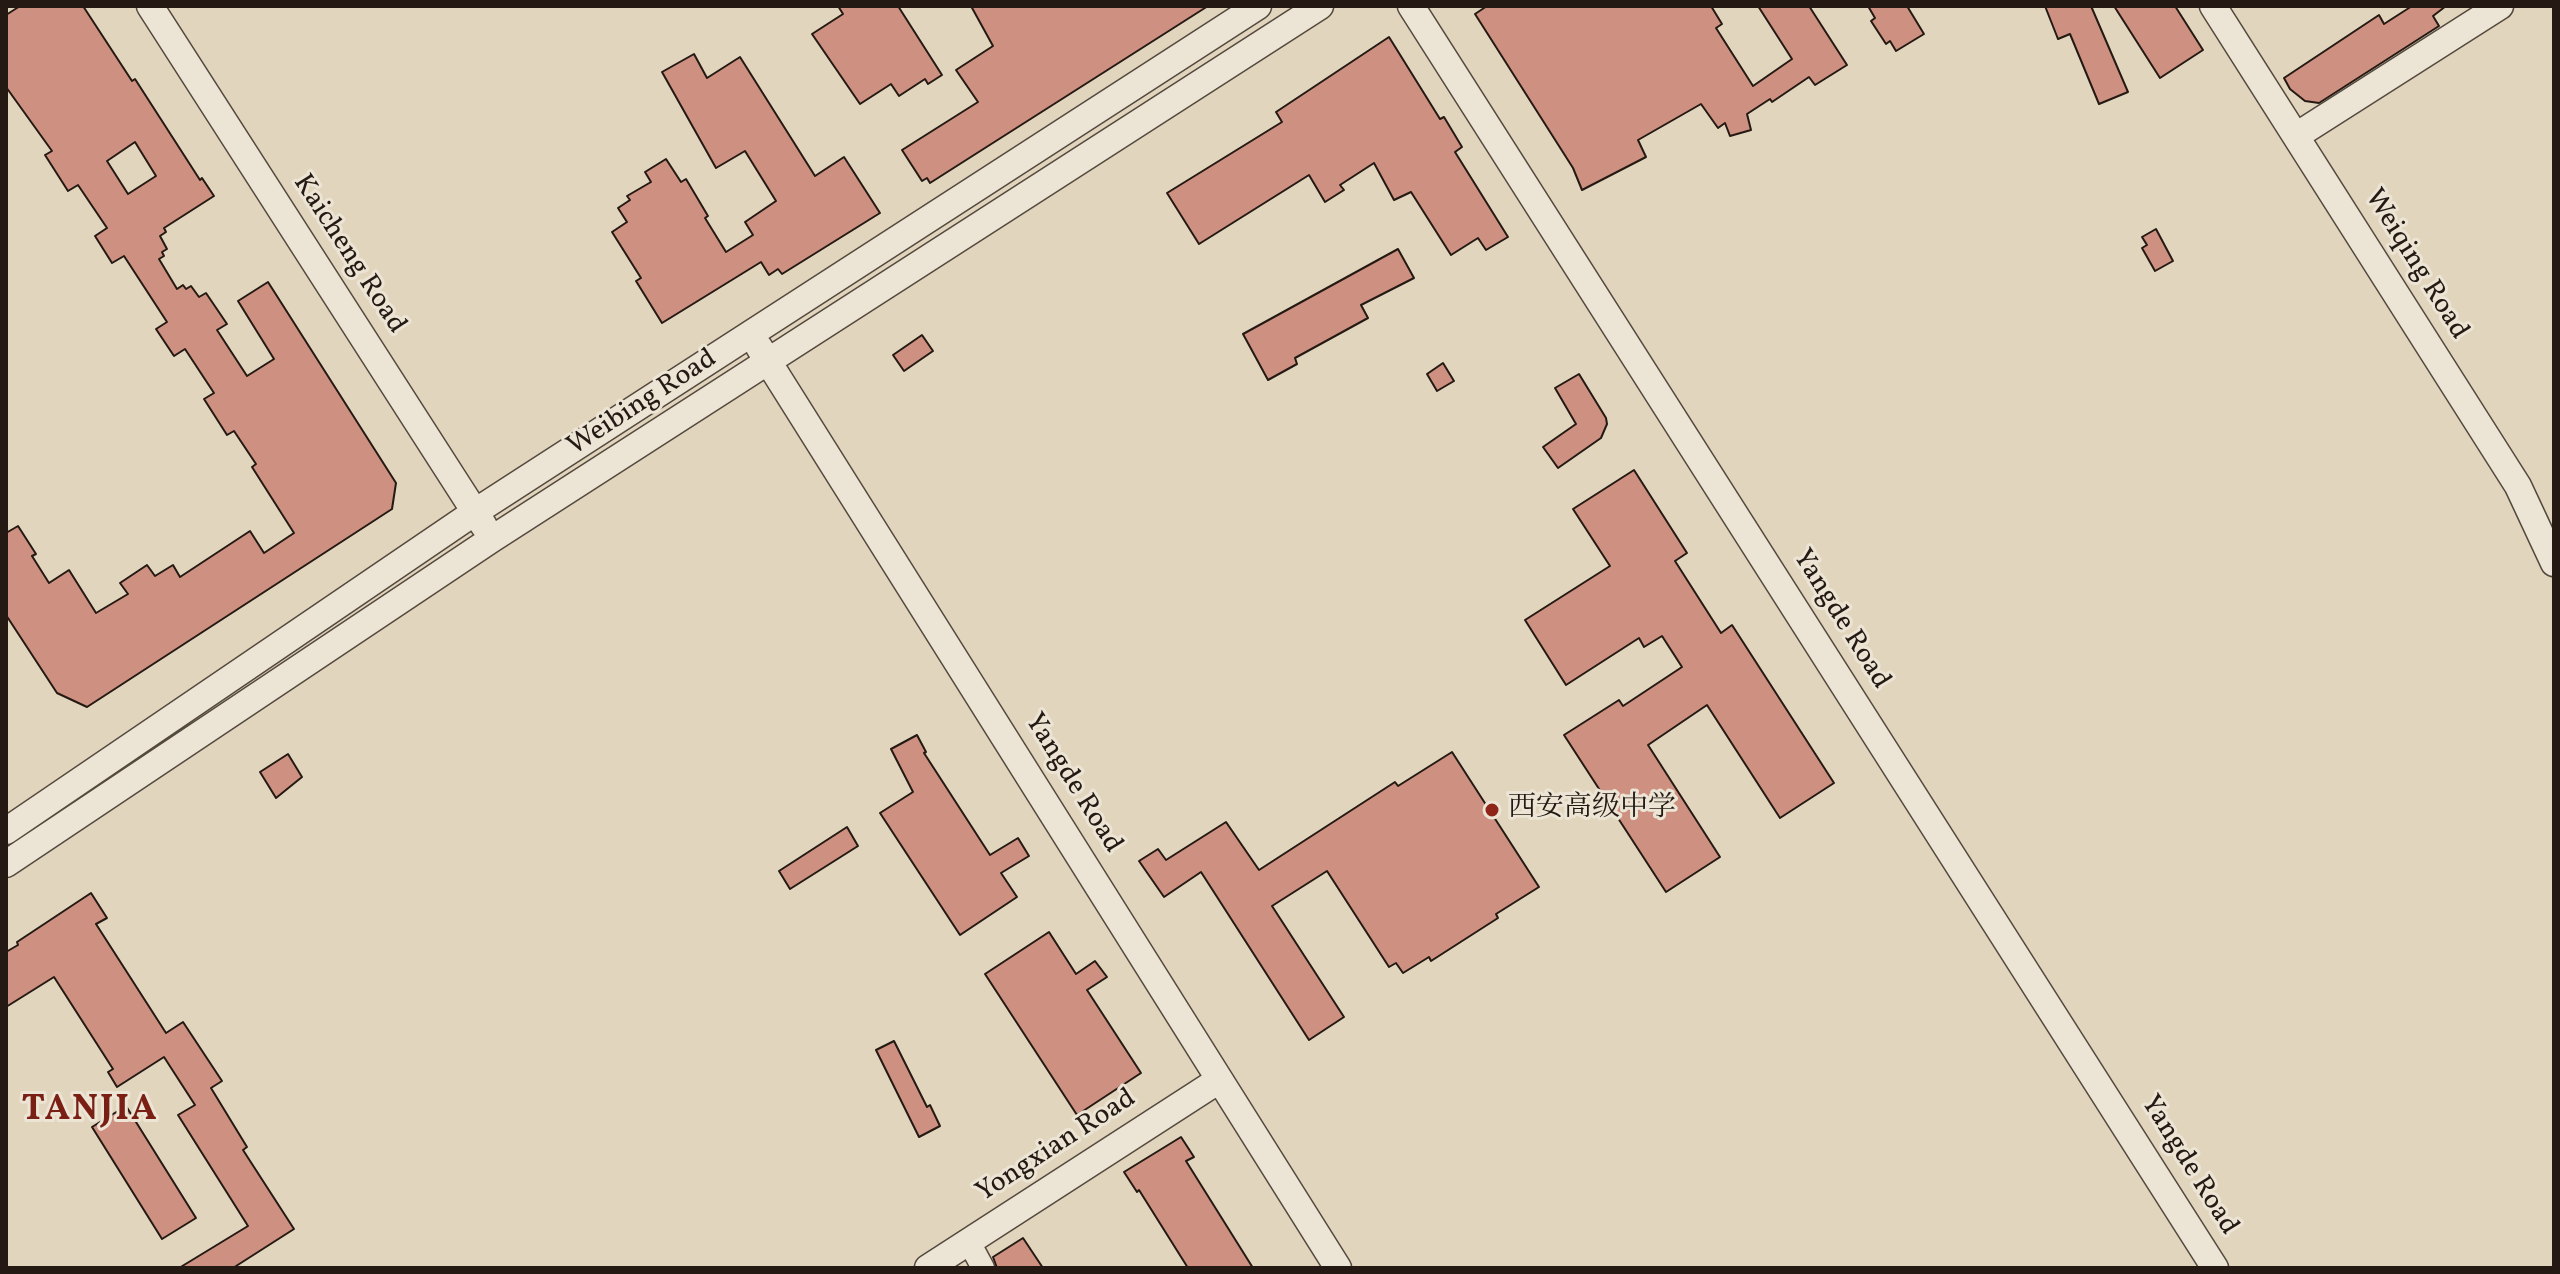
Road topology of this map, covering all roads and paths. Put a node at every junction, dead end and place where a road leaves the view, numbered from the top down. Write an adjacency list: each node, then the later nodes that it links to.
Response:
1 (150, 6): 10 (street, Kaicheng Road)
2 (1258, 6): 8 (street, Weibing Road)
3 (1320, 6): 9 (street, Weibing Road)
4 (1411, 6): 20 (street, Yangde Road)
5 (2213, 6): 7 (street, Weiqing Road)
6 (2500, 6): 7 (street)
7 (2296, 136): 12 (street, Weiqing Road)
8 (750, 334): 9 (street, Yangde Road); 10 (street, Weibing Road)
9 (768, 361): 11 (street, Weibing Road); 15 (street, Yangde Road)
10 (475, 512): 11 (street, Kaicheng Road); 13 (street, Weibing Road)
11 (492, 539): 14 (street, Weibing Road)
12 (2554, 563)
13 (6, 831)
14 (6, 864)
15 (1219, 1080): 16 (street, Yongxian Road); 19 (street, Yangde Road)
16 (969, 1242): 17 (street, Yongxian Road); 18 (street)
17 (928, 1268)
18 (983, 1268)
19 (1338, 1268)
20 (2215, 1268)

